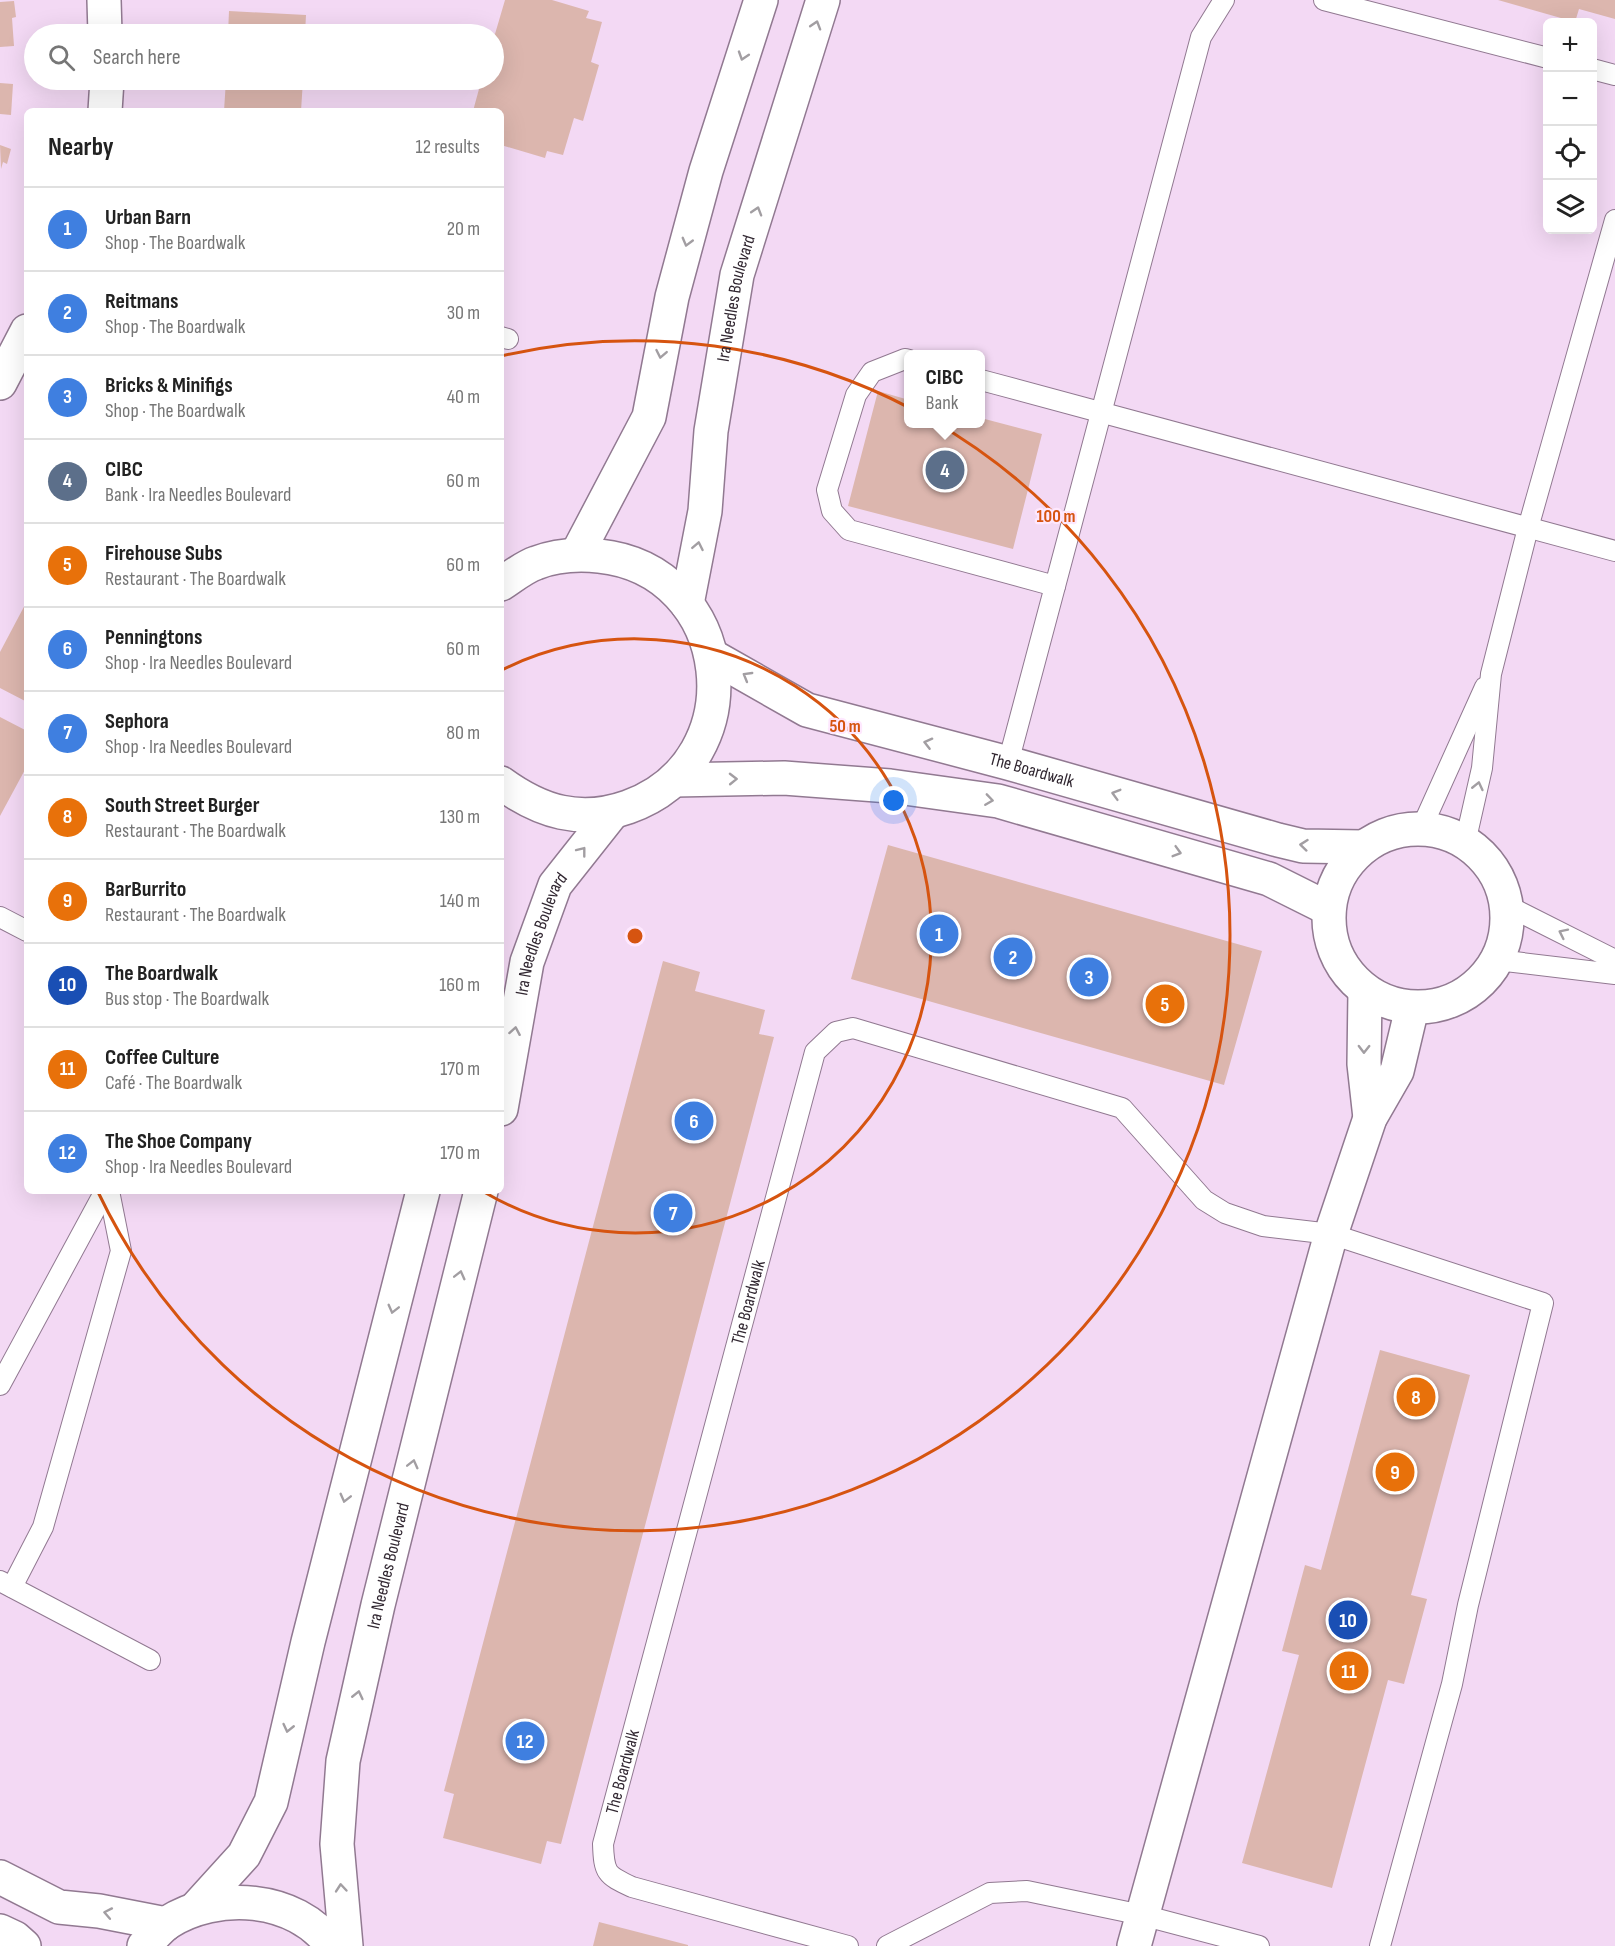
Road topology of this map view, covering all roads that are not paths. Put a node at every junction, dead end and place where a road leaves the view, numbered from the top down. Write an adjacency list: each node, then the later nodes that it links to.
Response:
1 (104, 0): 6 (main road)
2 (761, 0): 20 (main road, one-way to 20)
3 (823, 0): 23 (main road, Ira Needles Boulevard, one-way to 3)
4 (1224, 0): 17 (lane)
5 (1324, 0): 7 (lane)
6 (105, 24)
7 (1543, 57)
8 (1597, 70): 9 (lane)
9 (1615, 75)
10 (106, 90): 11 (main road)
11 (105, 108)
12 (1615, 220): 18 (lane)
13 (24, 337): 15 (main road)
14 (904, 359): 22 (lane)
15 (0, 382)
16 (985, 382): 17 (lane)
17 (1101, 414): 18 (lane); 22 (lane)
18 (1527, 528): 19 (lane); 25 (lane)
19 (1615, 551)
20 (577, 554): 21 (main road); 23 (main road)
21 (504, 582)
22 (1055, 586): 26 (lane)
23 (687, 604): 24 (main road)
24 (712, 656): 26 (main road, The Boardwalk, one-way to 24); 27 (main road)
25 (1491, 674): 30 (lane); 31 (lane, one-way to 25)
26 (1008, 764): 32 (main road, The Boardwalk, one-way to 26)
27 (674, 780): 29 (main road); 34 (main road, one-way to 34)
28 (504, 785): 29 (main road)
29 (612, 813): 42 (main road, Ira Needles Boulevard, one-way to 29)
30 (1421, 829): 31 (main road); 32 (main road)
31 (1465, 843): 33 (main road)
32 (1363, 847): 34 (main road)
33 (1506, 905): 37 (main road); 38 (lane, one-way to 33)
34 (1329, 909): 40 (main road)
35 (0, 917): 36 (lane)
36 (24, 929)
37 (1497, 960): 39 (lane); 41 (main road)
38 (1615, 960)
39 (1615, 974)
40 (1365, 991): 41 (main road); 43 (main road, one-way to 43)
41 (1412, 1008): 43 (main road)
42 (504, 1092)
43 (1370, 1118): 48 (main road)
44 (103, 1194): 49 (lane)
45 (111, 1194): 50 (lane)
46 (422, 1194): 53 (main road, one-way to 53)
47 (481, 1194): 59 (main road, Ira Needles Boulevard, one-way to 47)
48 (1331, 1234): 54 (main road); 60 (lane, The Boardwalk); 64 (lane)
49 (0, 1385)
50 (6, 1584): 51 (lane)
51 (150, 1660)
52 (0, 1877): 56 (main road, one-way to 52)
53 (195, 1909): 56 (main road); 58 (main road)
54 (1142, 1914): 61 (lane); 62 (main road); 63 (lane)
55 (0, 1930): 57 (main road)
56 (155, 1935)
57 (24, 1946)
58 (332, 1946)
59 (346, 1946)
60 (848, 1946)
61 (887, 1946)
62 (1134, 1946)
63 (1258, 1946)
64 (1380, 1946)

